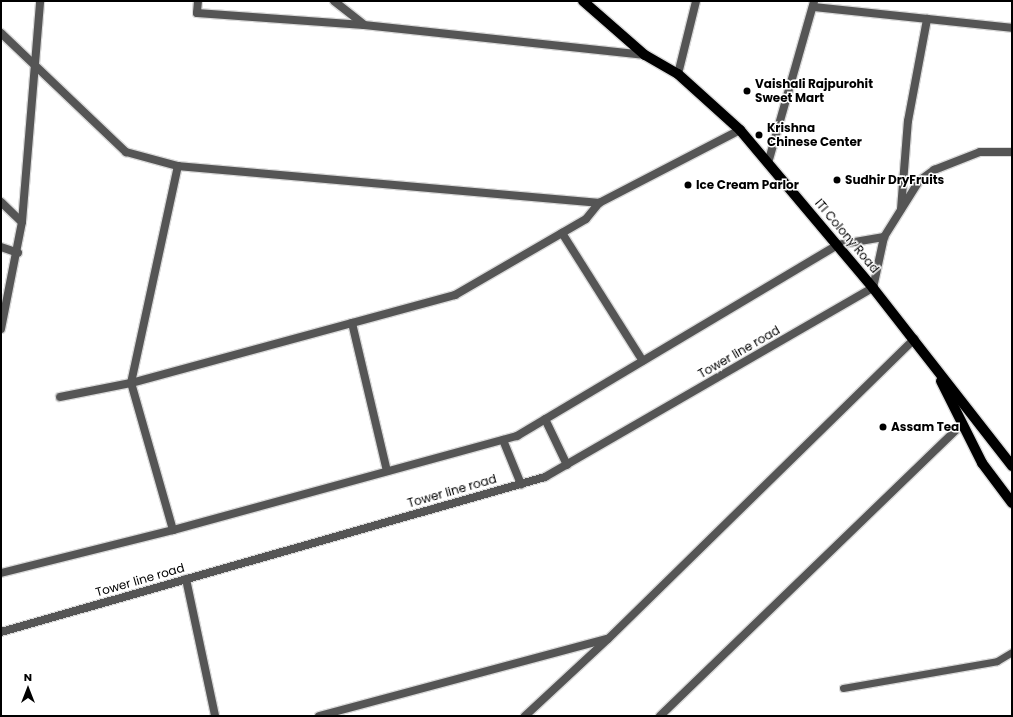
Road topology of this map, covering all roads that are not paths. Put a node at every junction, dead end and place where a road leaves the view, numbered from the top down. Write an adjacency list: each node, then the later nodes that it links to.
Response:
1 (40, 1): 12 (street)
2 (198, 1): 8 (street)
3 (334, 1): 8 (street)
4 (583, 1): 11 (main road, ITI Colony Road)
5 (696, 1): 13 (street)
6 (814, 4): 7 (street); 16 (street)
7 (927, 19): 9 (street); 20 (street)
8 (364, 24): 11 (street)
9 (1012, 28)
10 (1, 33): 12 (street)
11 (645, 54): 13 (main road, ITI Colony Road)
12 (36, 69): 17 (street); 21 (street)
13 (678, 74): 14 (main road, ITI Colony Road)
14 (740, 130): 16 (main road, ITI Colony Road); 19 (street)
15 (1012, 152): 20 (street)
16 (768, 163): 24 (main road, ITI Colony Road)
17 (178, 166): 19 (street); 33 (street)
18 (1, 202): 21 (street)
19 (599, 203): 22 (street)
20 (900, 209): 23 (street)
21 (22, 222): 26 (street)
22 (562, 233): 28 (street); 31 (street)
23 (884, 237): 24 (street); 27 (street)
24 (837, 245): 27 (main road, ITI Colony Road); 31 (street)
25 (1, 247): 26 (street)
26 (18, 253): 29 (street)
27 (873, 288): 30 (main road, ITI Colony Road); 38 (street, Tower line road)
28 (352, 323): 33 (street); 40 (street)
29 (1, 329)
30 (914, 339): 32 (main road, ITI Colony Road); 47 (street)
31 (643, 361): 35 (street)
32 (931, 361): 36 (main road); 39 (main road, ITI Colony Road)
33 (131, 383): 34 (street); 43 (street)
34 (60, 396)
35 (545, 419): 37 (street); 38 (street)
36 (962, 424): 42 (main road); 53 (street)
37 (503, 440): 40 (street); 41 (street)
38 (567, 465): 41 (street, Tower line road)
39 (1012, 466)
40 (388, 471): 43 (street)
41 (521, 484): 45 (street, Tower line road)
42 (1012, 503)
43 (173, 530): 44 (street)
44 (1, 573)
45 (186, 579): 46 (street, Tower line road); 50 (street)
46 (1, 632)
47 (608, 639): 51 (street); 52 (street)
48 (1012, 652): 49 (lane)
49 (843, 688)
50 (215, 716)
51 (319, 716)
52 (525, 716)
53 (660, 716)

